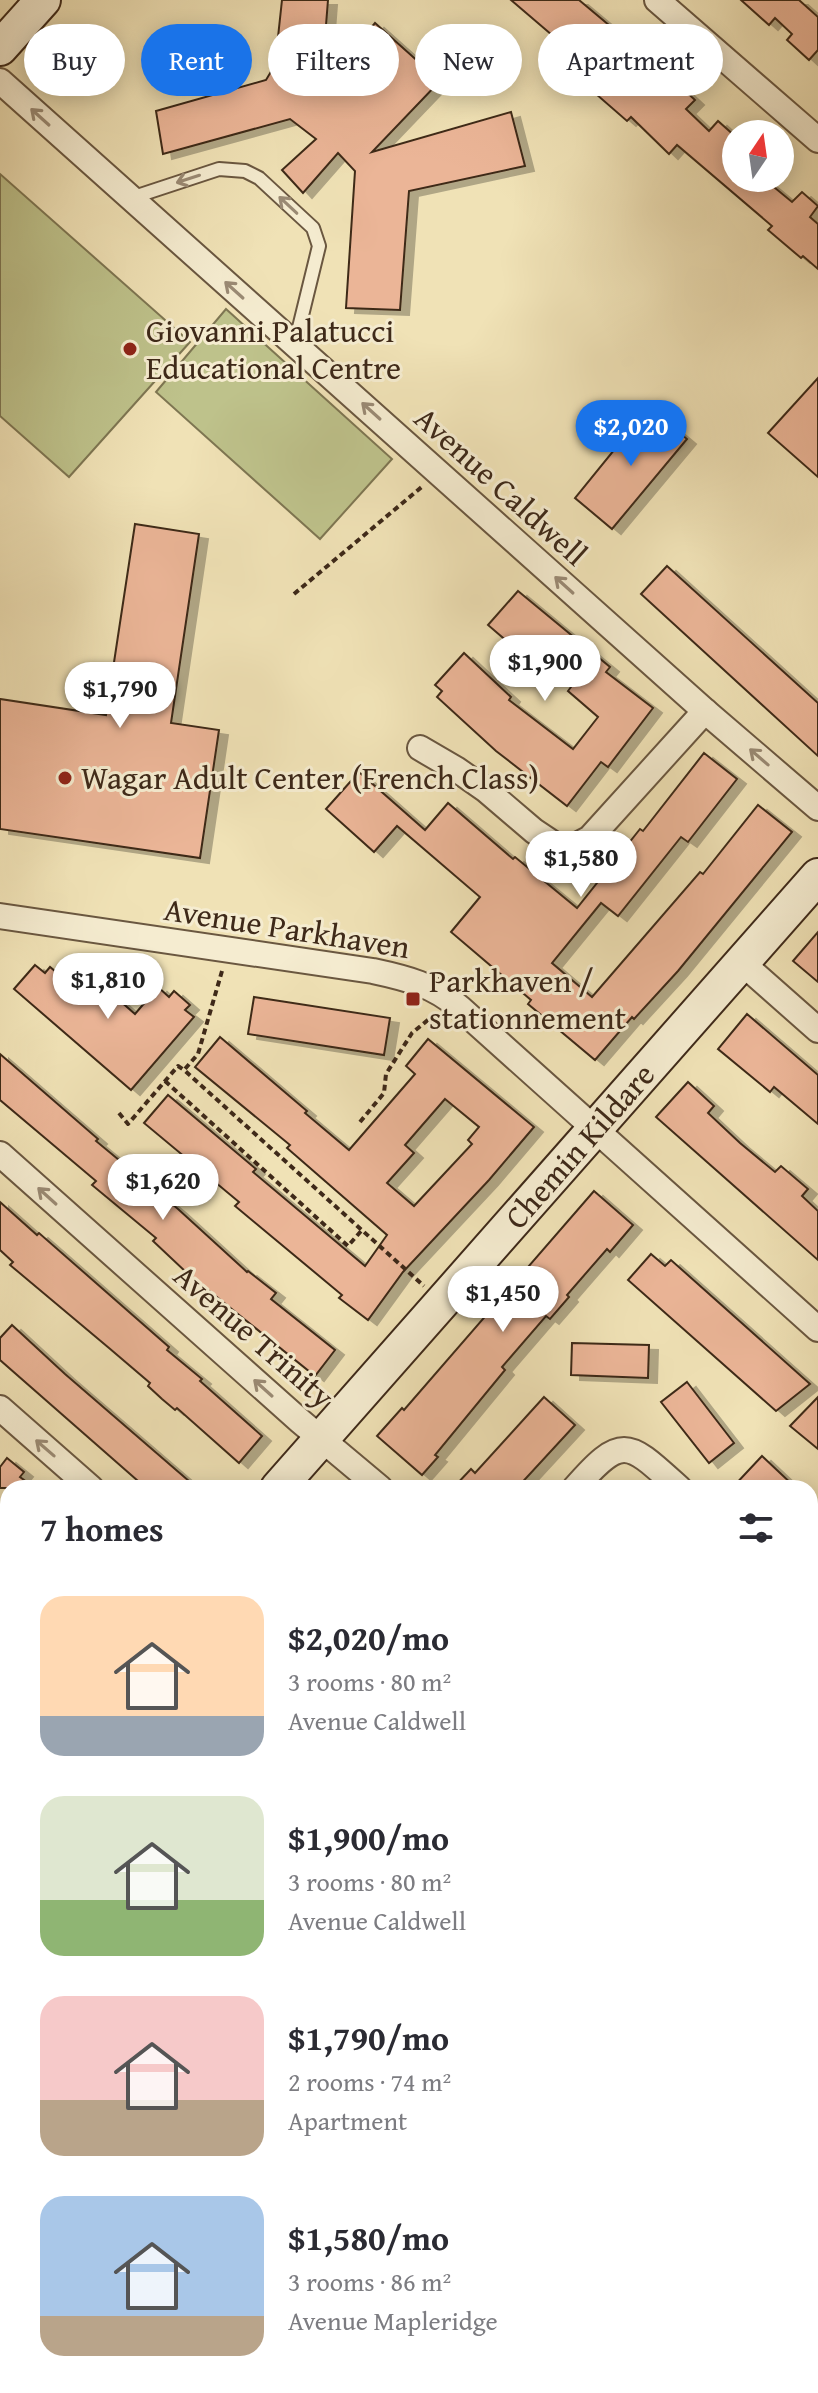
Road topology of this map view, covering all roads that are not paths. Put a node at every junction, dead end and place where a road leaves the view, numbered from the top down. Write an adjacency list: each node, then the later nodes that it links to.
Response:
1 (43, 0): 3 (street)
2 (657, 0): 5 (street)
3 (0, 48)
4 (0, 81): 6 (street, Avenue Caldwell, one-way to 4)
5 (818, 140)
6 (131, 198): 7 (street, Avenue Caldwell, one-way to 6); 7 (lane, one-way to 6)
7 (295, 344): 8 (street, Avenue Caldwell, one-way to 7)
8 (705, 711): 9 (street); 10 (street, Avenue Caldwell, one-way to 8)
9 (420, 748)
10 (818, 808)
11 (818, 876): 13 (street, Chemin Kildare)
12 (0, 916): 15 (street, Avenue Parkhaven)
13 (741, 962): 14 (street); 15 (street, Chemin Kildare)
14 (818, 1030)
15 (594, 1129): 17 (street, Avenue Parkhaven); 19 (street, Chemin Kildare)
16 (0, 1154): 19 (street, Avenue Trinity, one-way to 16)
17 (818, 1329)
18 (0, 1408): 20 (street, one-way to 18)
19 (322, 1438): 21 (street, Chemin Kildare); 22 (street, Avenue Trinity)
20 (82, 1480)
21 (285, 1480)
22 (371, 1480)
23 (582, 1480): 24 (street)
24 (670, 1480)

